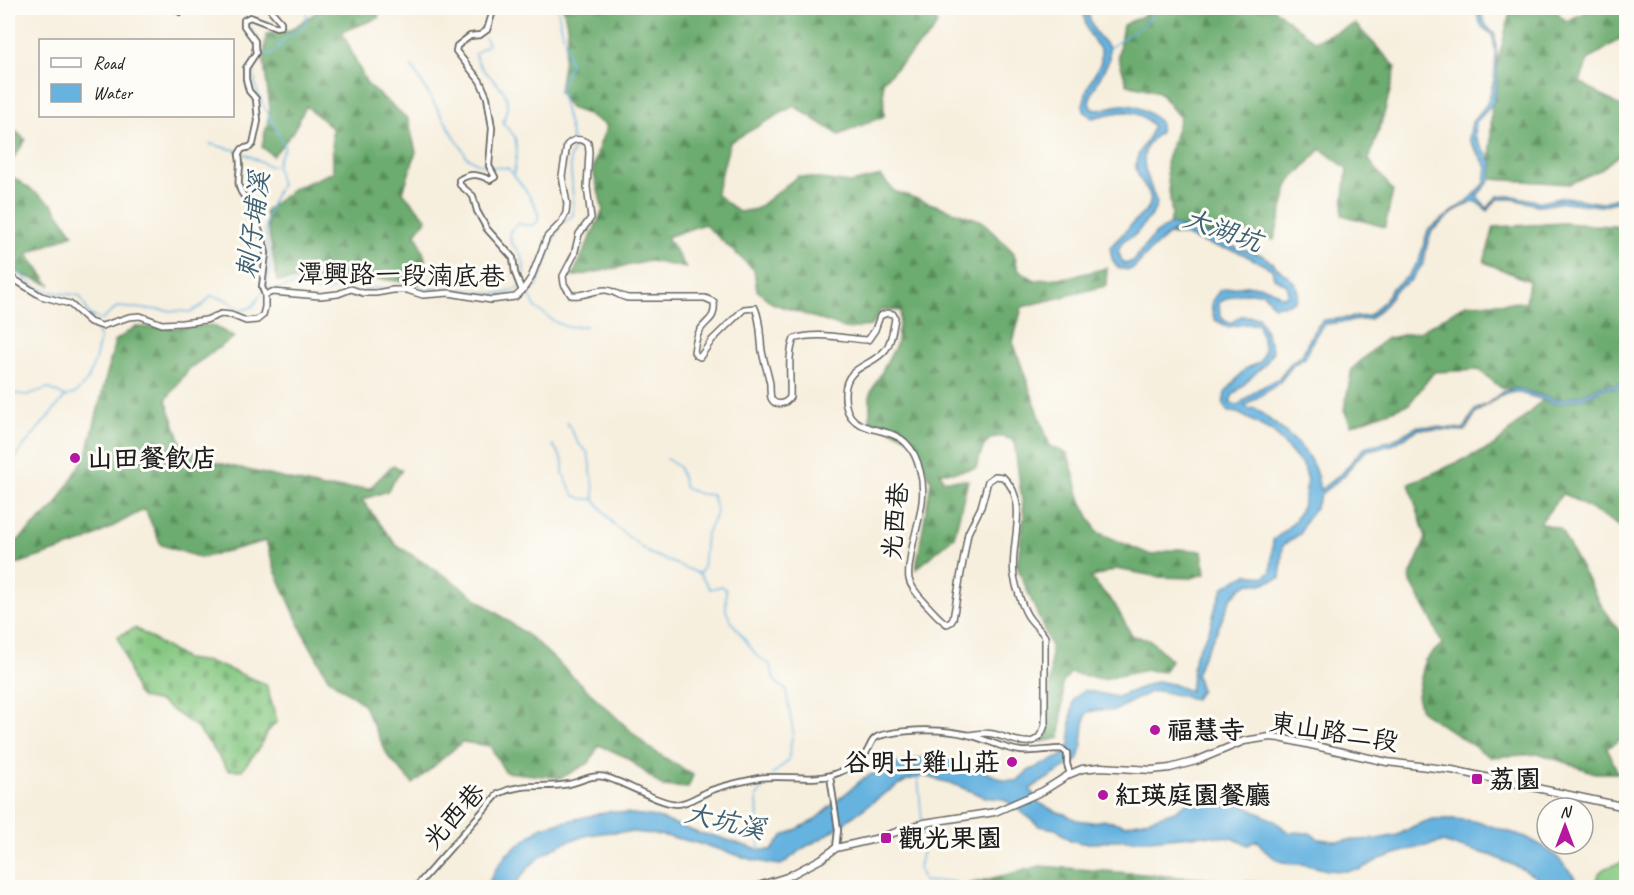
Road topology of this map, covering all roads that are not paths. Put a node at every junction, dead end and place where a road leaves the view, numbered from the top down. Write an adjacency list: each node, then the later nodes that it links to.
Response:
1 (177, 8): 2 (street)
2 (186, 8)
3 (269, 8): 7 (street)
4 (494, 8): 6 (street)
5 (8, 277): 7 (street, 潭興路一段湳底巷)
6 (522, 291): 7 (street, 潭興路一段湳底巷); 8 (street, 潭興路一段湳底巷)
7 (265, 295)
8 (756, 308): 9 (street, 光西巷)
9 (969, 735): 10 (street, 光西巷); 11 (street, 光西巷)
10 (1070, 774): 12 (main road, 東山路二段); 13 (main road, 東山路二段)
11 (830, 776): 13 (street); 14 (street, 光西巷)
12 (1626, 807)
13 (836, 848): 15 (main road)
14 (415, 888)
15 (752, 888)

